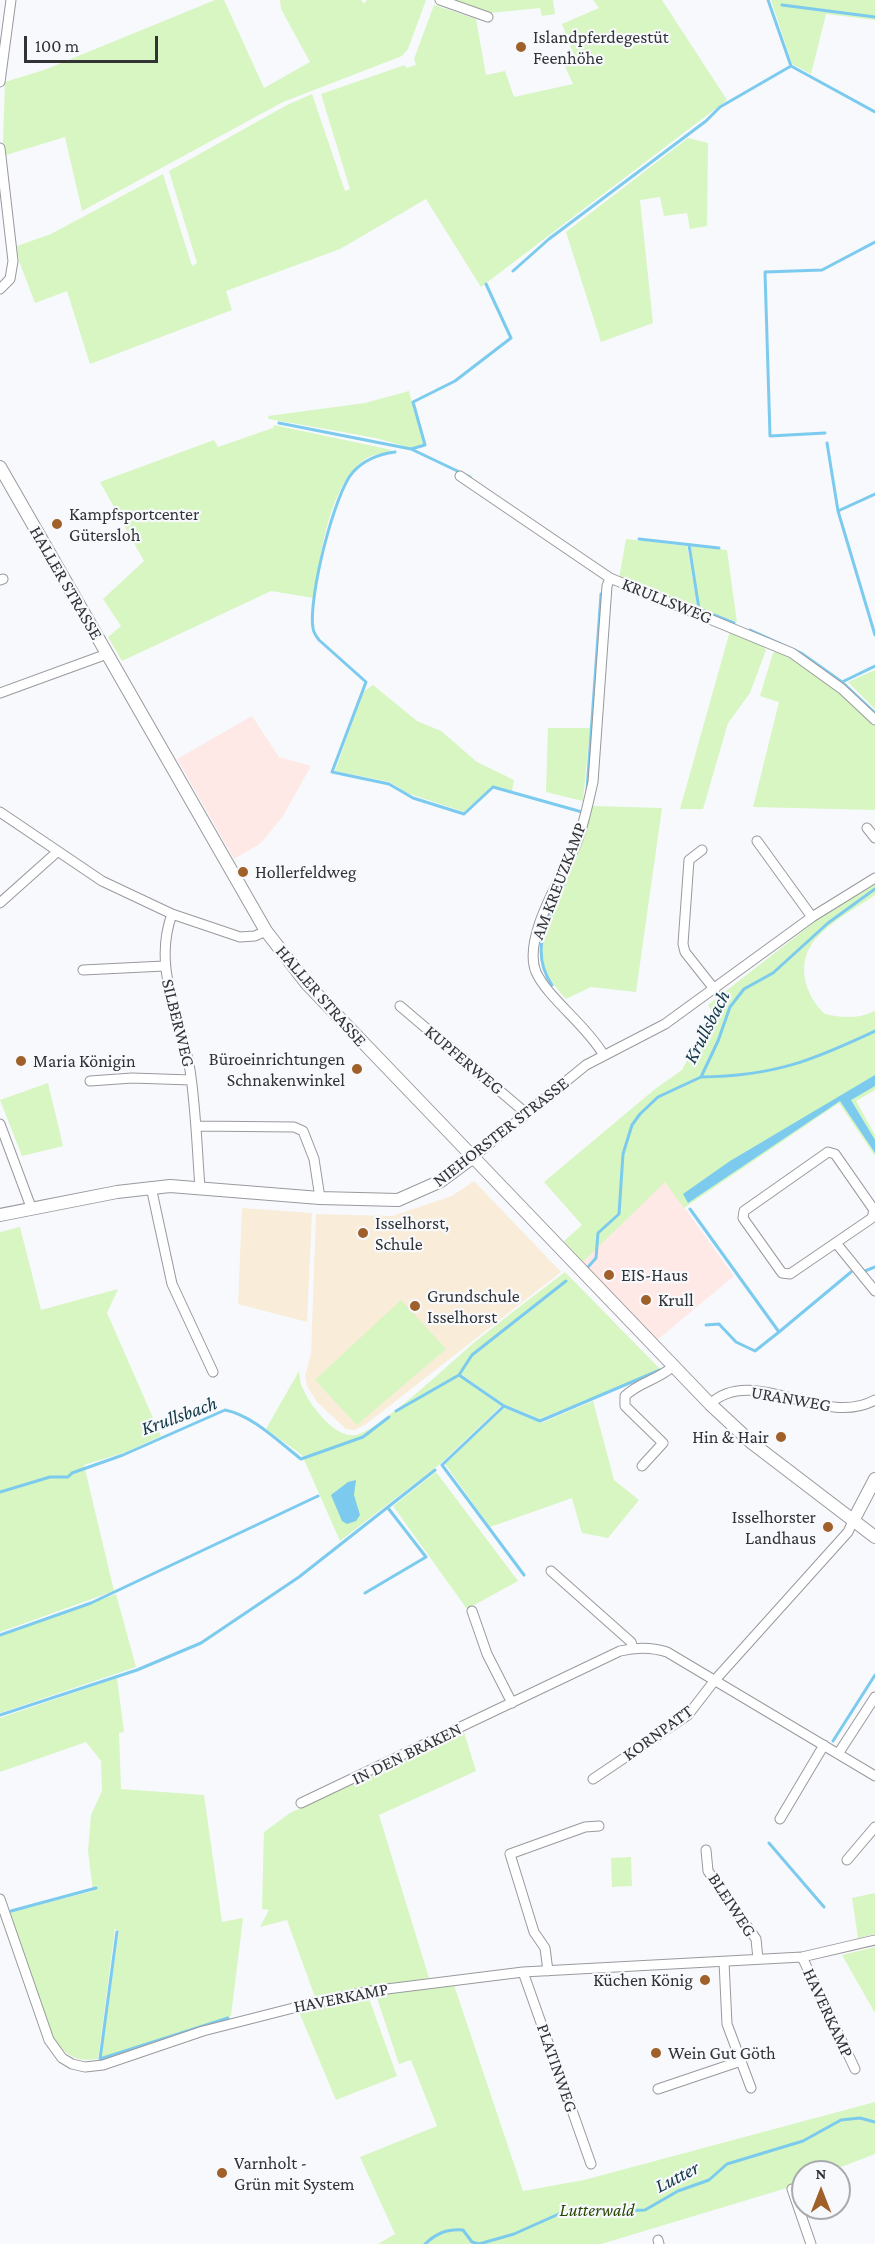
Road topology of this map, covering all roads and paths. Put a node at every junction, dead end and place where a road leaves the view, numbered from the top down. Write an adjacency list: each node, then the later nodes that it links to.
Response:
1 (10, 0): 4 (street)
2 (440, 0): 3 (street)
3 (488, 17)
4 (0, 82)
5 (0, 148): 6 (street)
6 (0, 289)
7 (0, 467): 10 (street, HALLER STRASSE)
8 (460, 476): 9 (street, KRULLSWEG)
9 (610, 578): 12 (street, KRULLSWEG); 28 (street, AM KREUZKAMP)
10 (107, 654): 11 (street); 23 (street, HALLER STRASSE)
11 (0, 693)
12 (875, 720)
13 (0, 812): 18 (street)
14 (867, 828): 15 (street)
15 (875, 838)
16 (757, 841): 22 (street)
17 (702, 850): 26 (street)
18 (57, 852): 20 (street); 21 (street)
19 (875, 878): 22 (street, NIEHORSTER STRASSE)
20 (0, 903)
21 (172, 914): 23 (street); 24 (street, SILBERWEG)
22 (812, 916): 26 (street, NIEHORSTER STRASSE)
23 (266, 931): 34 (street, HALLER STRASSE)
24 (164, 966): 25 (street, SILBERWEG); 29 (street, SILBERWEG)
25 (82, 970)
26 (715, 990): 28 (street, NIEHORSTER STRASSE)
27 (400, 1006): 31 (street, KUPFERWEG)
28 (603, 1054): 31 (street, NIEHORSTER STRASSE)
29 (191, 1080): 30 (street, SILBERWEG); 33 (street, SILBERWEG)
30 (90, 1081)
31 (527, 1114): 34 (street, NIEHORSTER STRASSE)
32 (0, 1124): 38 (street)
33 (196, 1126): 36 (street, SILBERWEG); 37 (street)
34 (472, 1158): 37 (street, NIEHORSTER STRASSE); 42 (street, HALLER STRASSE)
35 (151, 1187): 36 (street, NIEHORSTER STRASSE); 38 (street, NIEHORSTER STRASSE); 43 (street)
36 (200, 1188): 37 (street, NIEHORSTER STRASSE)
37 (320, 1198)
38 (30, 1208): 39 (street, NIEHORSTER STRASSE)
39 (0, 1215)
40 (836, 1243): 40 (street); 41 (street)
41 (875, 1291)
42 (672, 1367): 45 (street, HALLER STRASSE); 46 (street)
43 (213, 1372)
44 (875, 1400): 45 (street, URANWEG)
45 (710, 1404): 48 (street, HALLER STRASSE)
46 (642, 1466)
47 (875, 1479): 48 (street)
48 (853, 1521): 49 (street, HALLER STRASSE); 53 (street)
49 (875, 1537)
50 (551, 1571): 52 (street)
51 (472, 1611): 55 (street)
52 (633, 1648): 53 (street, IN DEN BRAKEN); 55 (street, IN DEN BRAKEN)
53 (715, 1680): 56 (street, IN DEN BRAKEN); 59 (street, KORNPATT)
54 (875, 1697): 57 (street)
55 (512, 1703): 60 (street, IN DEN BRAKEN)
56 (824, 1745): 57 (street, IN DEN BRAKEN); 61 (street)
57 (838, 1754): 58 (street, IN DEN BRAKEN)
58 (875, 1776)
59 (593, 1779)
60 (301, 1803)
61 (780, 1819)
62 (599, 1826): 71 (street)
63 (875, 1827): 65 (street)
64 (706, 1850): 69 (street, BLEIWEG)
65 (847, 1860)
66 (0, 1899): 72 (street, HAVERKAMP)
67 (875, 1940): 68 (street, HAVERKAMP)
68 (802, 1958): 69 (street, HAVERKAMP); 74 (street, HAVERKAMP)
69 (758, 1959): 70 (street, HAVERKAMP)
70 (724, 1962): 71 (street, HAVERKAMP); 73 (street)
71 (548, 1971): 72 (street, HAVERKAMP)
72 (523, 1972): 77 (street, PLATINWEG)
73 (741, 2061): 75 (street); 76 (street)
74 (855, 2069)
75 (751, 2088)
76 (658, 2089)
77 (591, 2164)
78 (803, 2220): 79 (street)
79 (811, 2244)

